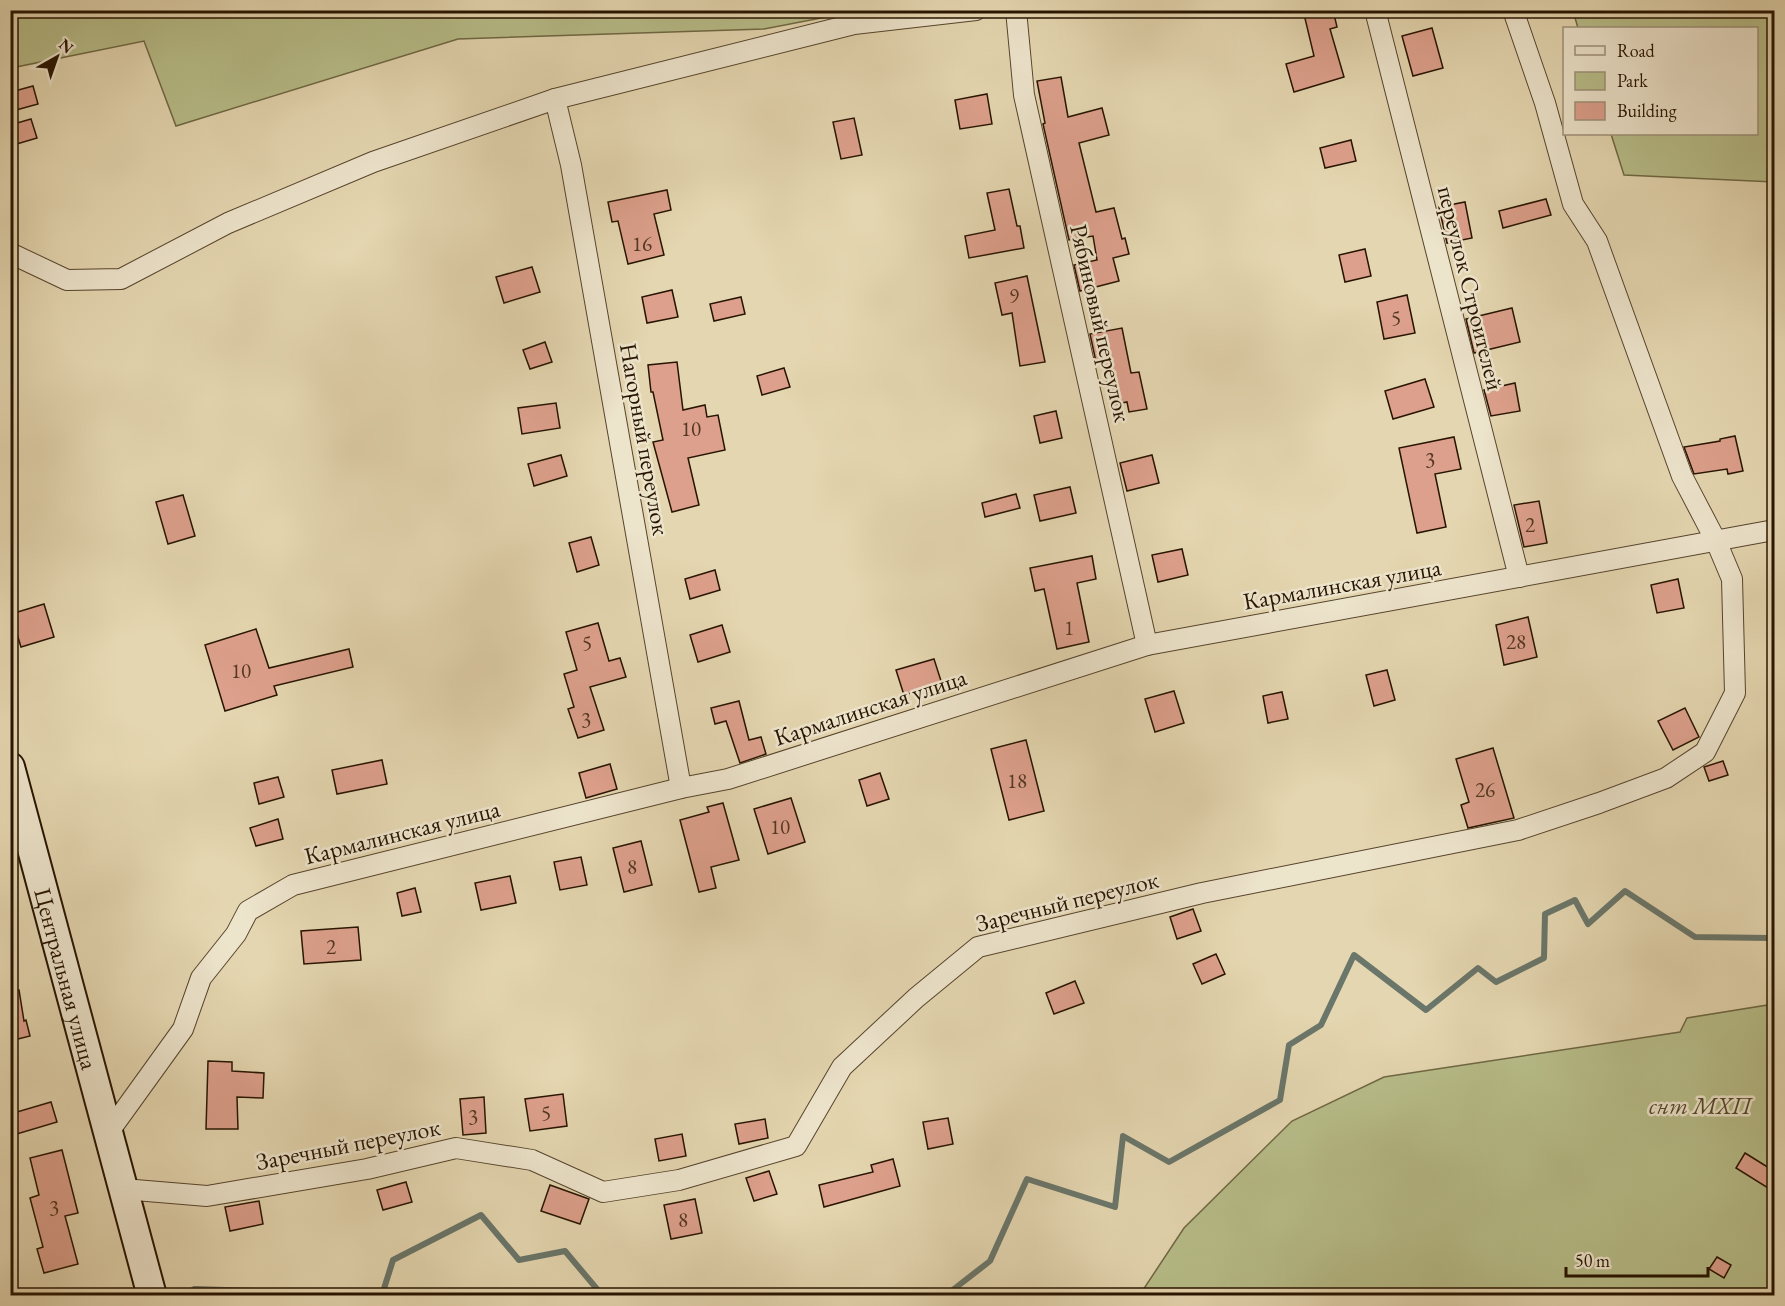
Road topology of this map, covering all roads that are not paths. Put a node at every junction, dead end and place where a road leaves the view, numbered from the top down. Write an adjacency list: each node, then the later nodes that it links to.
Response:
1 (976, 10): 5 (street)
2 (1016, 10): 10 (street, Рябиновый переулок)
3 (1375, 10): 9 (street, переулок Строителей)
4 (1513, 10): 8 (street, Заречный переулок)
5 (555, 99): 6 (street); 12 (street, Нагорный переулок)
6 (10, 253)
7 (1774, 530): 8 (street, Кармалинская улица)
8 (1716, 541): 9 (street, Кармалинская улица); 14 (street, Заречный переулок)
9 (1519, 577): 10 (street, Кармалинская улица)
10 (1147, 645): 12 (street, Кармалинская улица)
11 (10, 767): 13 (street, Центральная улица)
12 (681, 788): 13 (street, Кармалинская улица)
13 (108, 1133): 14 (street, Центральная улица)
14 (123, 1189): 15 (street, Центральная улица)
15 (153, 1296)

